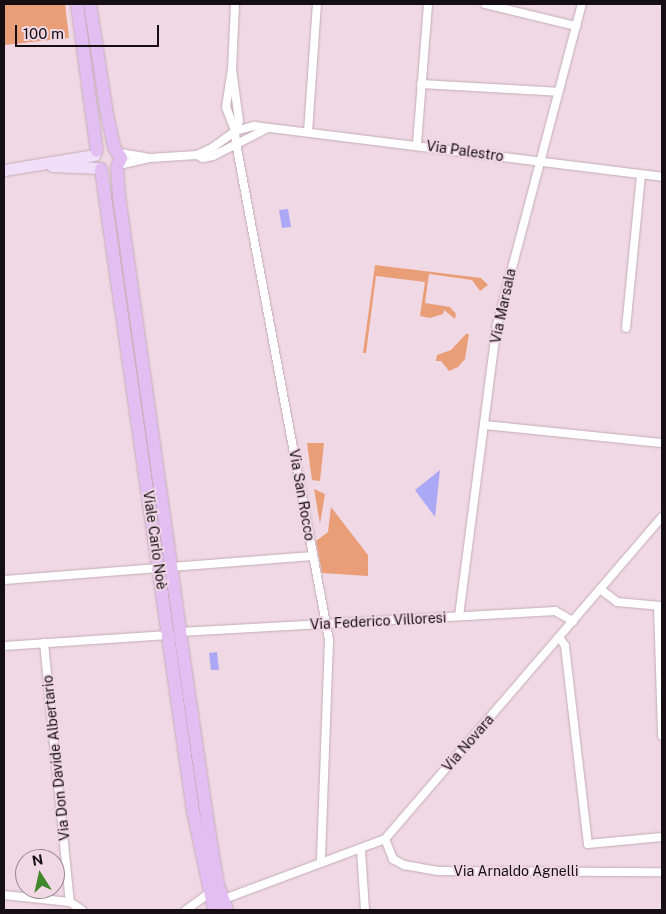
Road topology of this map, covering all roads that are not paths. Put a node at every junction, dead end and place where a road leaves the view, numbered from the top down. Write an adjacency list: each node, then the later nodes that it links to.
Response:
1 (77, 4): 16 (main road, Viale Carlo Noè)
2 (90, 4): 18 (main road, Viale Carlo Noè)
3 (235, 4): 12 (street, Via San Rocco)
4 (317, 4): 13 (street)
5 (428, 4): 9 (street)
6 (485, 4): 8 (street)
7 (582, 4): 8 (street, Via Marsala)
8 (576, 26): 10 (street, Via Marsala)
9 (421, 84): 10 (street); 15 (street)
10 (558, 92): 20 (street, Via Marsala)
11 (266, 129): 12 (street, Via Palestro); 13 (street, Via Palestro); 14 (street, Via Palestro)
12 (235, 131): 14 (street, Via San Rocco); 17 (street, Via Palestro)
13 (308, 132): 15 (street, Via Palestro)
14 (236, 143): 17 (street, Via Palestro); 30 (street, Via San Rocco)
15 (418, 144): 20 (street, Via Palestro)
16 (96, 153): 18 (main road); 21 (street); 22 (main road, Viale Carlo Noè)
17 (197, 155): 19 (street, Via Palestro)
18 (117, 158): 19 (street, Via Palestro); 19 (street, Via Palestro); 22 (main road); 31 (main road, Viale Carlo Noè)
19 (150, 158)
20 (540, 161): 24 (street, Via Palestro); 27 (street, Via Marsala)
21 (43, 165): 22 (street); 23 (street)
22 (100, 169): 31 (main road, Viale Carlo Noè)
23 (4, 170)
24 (641, 175): 25 (street, Via Palestro); 26 (street)
25 (662, 177)
26 (626, 328)
27 (484, 425): 28 (street); 35 (street, Via Marsala)
28 (662, 443)
29 (662, 517): 33 (street, Via Novara)
30 (314, 556): 31 (street); 37 (street, Via San Rocco)
31 (165, 567): 32 (street); 38 (main road, Viale Carlo Noè)
32 (4, 580)
33 (600, 589): 34 (street); 36 (street, Via Novara)
34 (660, 606): 42 (street)
35 (459, 616): 36 (street, Via Federico Villoresi); 37 (street, Via Federico Villoresi)
36 (572, 621): 39 (street, Via Novara)
37 (327, 624): 38 (street, Via Federico Villoresi); 46 (street, Via San Rocco)
38 (174, 634): 40 (street, Via Federico Villoresi); 48 (main road, Viale Carlo Noè); 51 (main road, Viale Carlo Noè)
39 (559, 637): 43 (street); 44 (street, Via Novara)
40 (44, 643): 41 (street, Via Federico Villoresi); 50 (street, Via Don Davide Albertario)
41 (4, 646)
42 (662, 736)
43 (662, 836)
44 (386, 839): 45 (street, Via Novara); 47 (street, Via Arnaldo Agnelli)
45 (360, 850): 46 (street, Via Novara); 55 (street)
46 (321, 863): 51 (street, Via Novara)
47 (662, 872)
48 (208, 894): 53 (street); 54 (main road, Viale Carlo Noè)
49 (4, 895): 50 (street)
50 (70, 902): 52 (street)
51 (226, 904)
52 (82, 910)
53 (186, 910)
54 (214, 910)
55 (365, 910)

